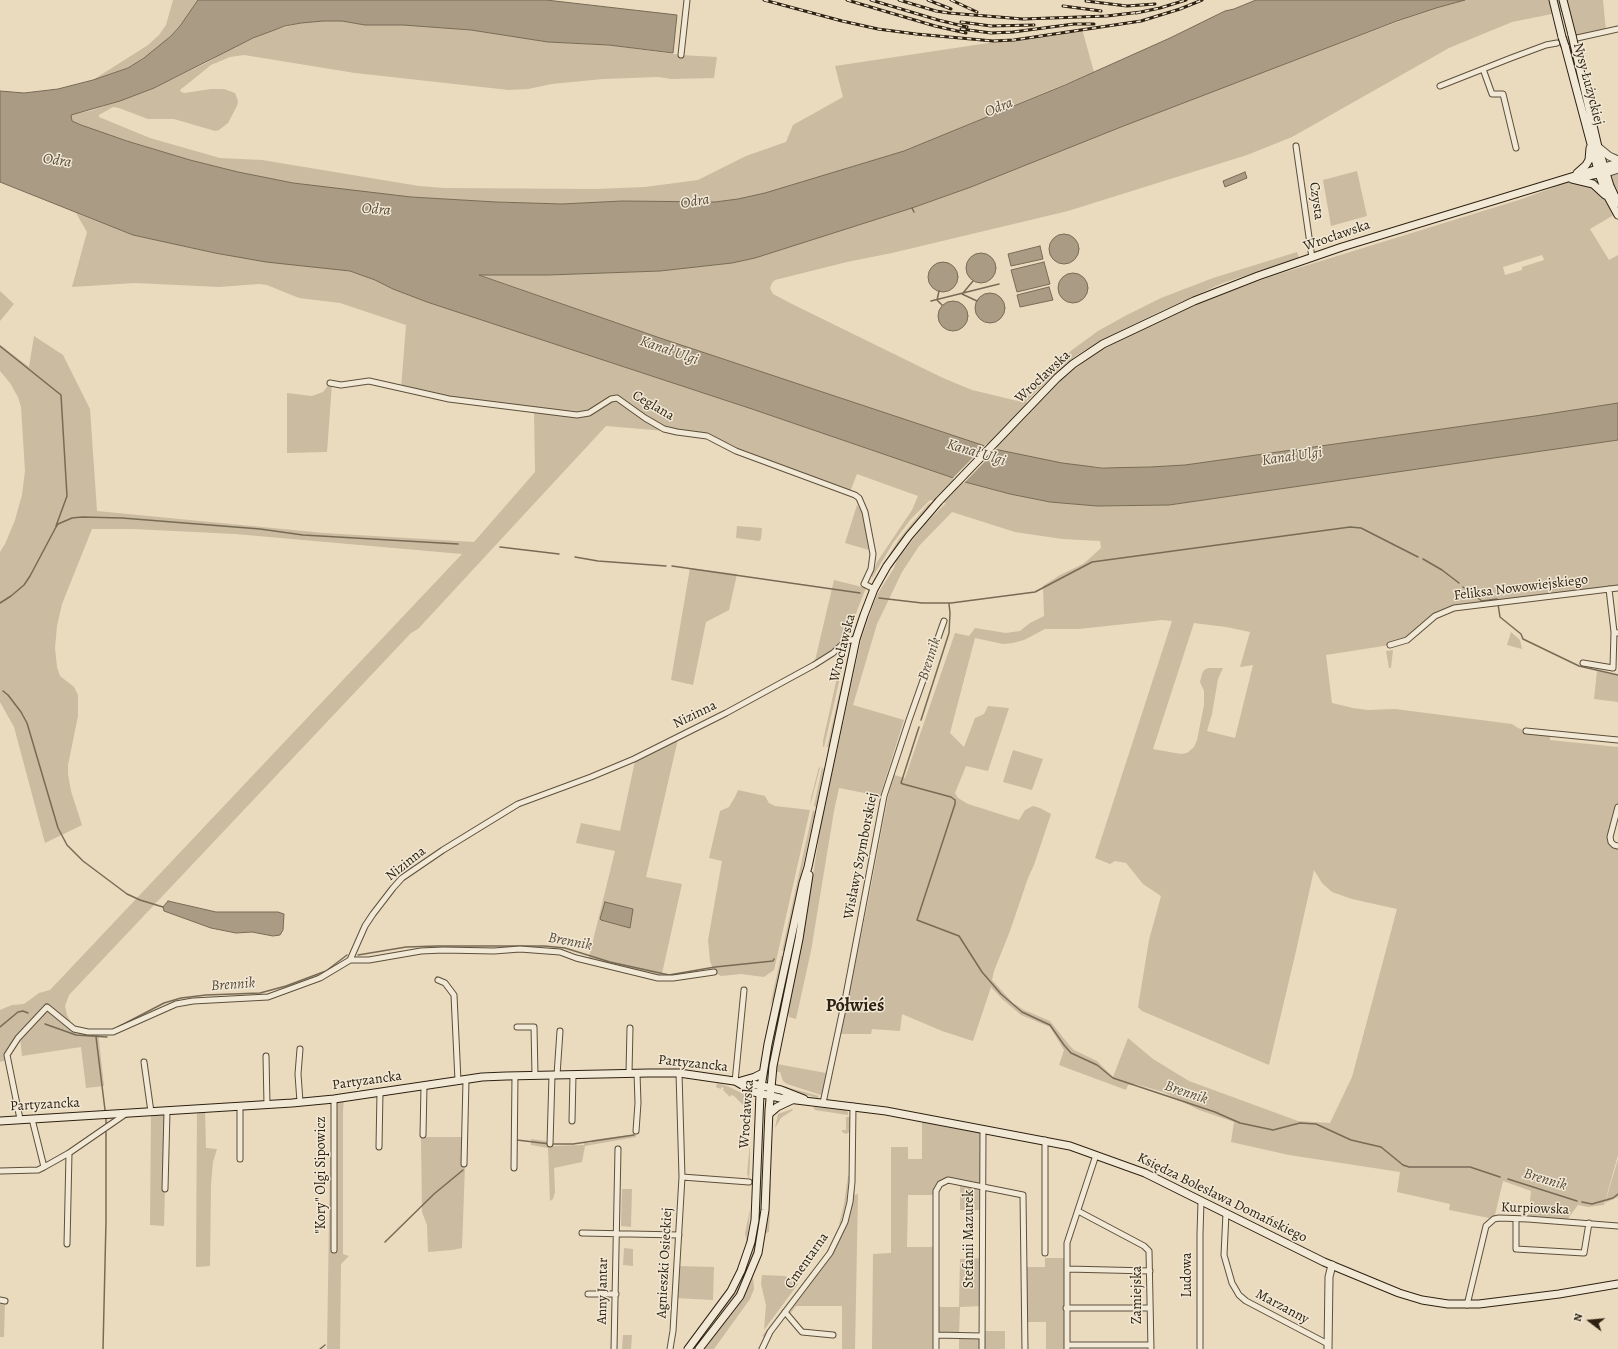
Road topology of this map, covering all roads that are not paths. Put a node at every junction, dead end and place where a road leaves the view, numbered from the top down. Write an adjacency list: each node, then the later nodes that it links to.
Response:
1 (687, 0): 7 (street)
2 (1553, 0): 6 (main road, Nysy Łużyckiej)
3 (1563, 0): 5 (main road, Nysy Łużyckiej)
4 (1618, 29): 5 (street)
5 (1574, 39): 12 (main road, Nysy Łużyckiej)
6 (1560, 40): 8 (street); 10 (main road, Nysy Łużyckiej, bridge)
7 (681, 55)
8 (1482, 69): 9 (street); 13 (street)
9 (1440, 86)
10 (1589, 138): 17 (main road, Nysy Łużyckiej); 18 (main road)
11 (1296, 146): 22 (street, Czysta)
12 (1598, 147): 14 (main road); 17 (main road, Nysy Łużyckiej)
13 (1516, 148)
14 (1618, 160)
15 (1618, 163): 17 (main road, Wrocławska)
16 (1618, 169): 17 (main road, Wrocławska)
17 (1602, 170): 18 (main road, Wrocławska); 19 (main road); 20 (main road)
18 (1572, 177): 19 (main road); 22 (main road, Wrocławska)
19 (1610, 200): 21 (main road)
20 (1618, 203)
21 (1618, 215)
22 (1312, 258): 25 (main road, Wrocławska)
23 (330, 383): 25 (street, Ceglana)
24 (1618, 588): 26 (street, Feliksa Nowowiejskiego)
25 (874, 589): 29 (main road, Wrocławska)
26 (1609, 589): 28 (street); 30 (street, Feliksa Nowowiejskiego)
27 (944, 621): 67 (street, Wisławy Szymborskiej)
28 (1616, 633): 31 (street)
29 (856, 639): 36 (main road, Wrocławska); 37 (street, Nizinna)
30 (1390, 645)
31 (1583, 663)
32 (1526, 732): 33 (street)
33 (1618, 740)
34 (1618, 807): 35 (street)
35 (1618, 846)
36 (808, 867): 50 (main road, Wrocławska); 59 (main road, Wrocławska)
37 (350, 960): 38 (street); 75 (street)
38 (714, 972)
39 (438, 980): 56 (street)
40 (744, 990): 57 (street)
41 (517, 1027): 52 (street)
42 (630, 1028): 47 (street)
43 (560, 1031): 53 (street)
44 (300, 1049): 66 (street)
45 (266, 1056): 68 (street)
46 (144, 1062): 72 (street)
47 (629, 1073): 48 (main road, Partyzancka); 51 (main road, Partyzancka)
48 (637, 1073): 49 (main road, Partyzancka); 80 (street)
49 (679, 1073): 57 (main road, Partyzancka); 93 (street, Agnieszki Osieckiej)
50 (763, 1073): 57 (main road); 60 (main road, Wrocławska)
51 (574, 1074): 53 (main road, Partyzancka); 78 (street)
52 (534, 1075): 53 (main road, Partyzancka); 54 (main road, Partyzancka)
53 (554, 1075): 83 (street)
54 (515, 1076): 55 (main road, Partyzancka); 91 (street)
55 (466, 1080): 56 (main road, Partyzancka); 89 (street)
56 (458, 1081): 58 (main road, Partyzancka)
57 (736, 1082): 60 (main road, Partyzancka)
58 (424, 1086): 61 (main road, Partyzancka); 81 (street)
59 (770, 1088): 60 (main road, Księdza Bolesława Domańskiego); 62 (main road, Wrocławska); 65 (main road, Księdza Bolesława Domańskiego)
60 (761, 1090): 62 (main road, Księdza Bolesława Domańskiego); 127 (main road, Wrocławska)
61 (380, 1092): 63 (main road, Partyzancka); 84 (street)
62 (770, 1096): 64 (main road, Księdza Bolesława Domańskiego); 74 (main road, Wrocławska)
63 (334, 1099): 66 (main road, Partyzancka); 107 (street, "Kory" Olgi Sipowicz)
64 (793, 1100): 65 (main road, Księdza Bolesława Domańskiego); 74 (main road)
65 (811, 1101): 67 (main road, Księdza Bolesława Domańskiego)
66 (300, 1102): 68 (main road, Partyzancka)
67 (823, 1103): 70 (main road, Księdza Bolesława Domańskiego)
68 (266, 1105): 69 (main road, Partyzancka)
69 (240, 1106): 71 (main road, Partyzancka); 88 (street)
70 (853, 1106): 79 (main road, Księdza Bolesława Domańskiego); 118 (street, Cmentarna)
71 (166, 1111): 72 (main road, Partyzancka); 96 (street)
72 (151, 1112): 73 (main road, Partyzancka)
73 (128, 1113): 76 (main road, Partyzancka); 86 (street)
74 (769, 1114): 128 (main road, Wrocławska)
75 (20, 1119): 76 (main road, Partyzancka); 77 (main road, Partyzancka)
76 (32, 1119): 90 (street)
77 (0, 1121)
78 (572, 1121)
79 (983, 1129): 82 (main road, Księdza Bolesława Domańskiego); 95 (street, Stefanii Mazurek)
80 (636, 1131)
81 (423, 1135)
82 (1045, 1140): 87 (main road, Księdza Bolesława Domańskiego); 108 (street)
83 (550, 1144)
84 (379, 1147)
85 (618, 1149): 104 (street, Anny Jantar)
86 (69, 1153): 90 (street); 106 (street)
87 (1096, 1155): 97 (main road, Księdza Bolesława Domańskiego); 98 (street)
88 (240, 1159)
89 (464, 1164)
90 (44, 1167): 92 (street)
91 (514, 1168)
92 (0, 1171)
93 (682, 1177): 94 (street); 105 (street, Agnieszki Osieckiej)
94 (749, 1182)
95 (983, 1187): 120 (street); 121 (street, Stefanii Mazurek); 132 (street)
96 (165, 1189)
97 (1201, 1201): 99 (main road, Księdza Bolesława Domańskiego); 133 (street, Ludowa)
98 (1078, 1211): 110 (street); 111 (street, Zamiejska)
99 (1226, 1213): 109 (main road, Księdza Bolesława Domańskiego); 122 (street, Marzanny)
100 (1516, 1219): 101 (street, Kurpiowska); 101 (street); 115 (street, Kurpiowska)
101 (1588, 1223): 102 (street, Kurpiowska)
102 (1618, 1226)
103 (582, 1233): 104 (street)
104 (616, 1234): 105 (street); 114 (street, Anny Jantar)
105 (679, 1235): 126 (street, Agnieszki Osieckiej)
106 (67, 1244)
107 (334, 1250)
108 (1045, 1253)
109 (1332, 1265): 115 (main road, Księdza Bolesława Domańskiego); 122 (main road)
110 (1066, 1270): 111 (street); 116 (street)
111 (1150, 1271): 117 (street, Zamiejska)
112 (1618, 1284): 115 (main road, Księdza Bolesława Domańskiego)
113 (588, 1294): 114 (street)
114 (616, 1294): 125 (street, Anny Jantar)
115 (1467, 1305)
116 (1066, 1308): 117 (street); 123 (street)
117 (1150, 1308): 124 (street, Zamiejska)
118 (785, 1312): 119 (street); 129 (street, Cmentarna)
119 (833, 1335)
120 (936, 1335): 121 (street); 130 (street)
121 (982, 1336): 131 (street, Stefanii Mazurek)
122 (1328, 1346)
123 (1067, 1347): 124 (street)
124 (1150, 1347)
125 (614, 1349)
126 (670, 1349)
127 (688, 1349)
128 (699, 1349)
129 (762, 1349)
130 (936, 1349)
131 (982, 1349)
132 (1025, 1349)
133 (1200, 1349)

